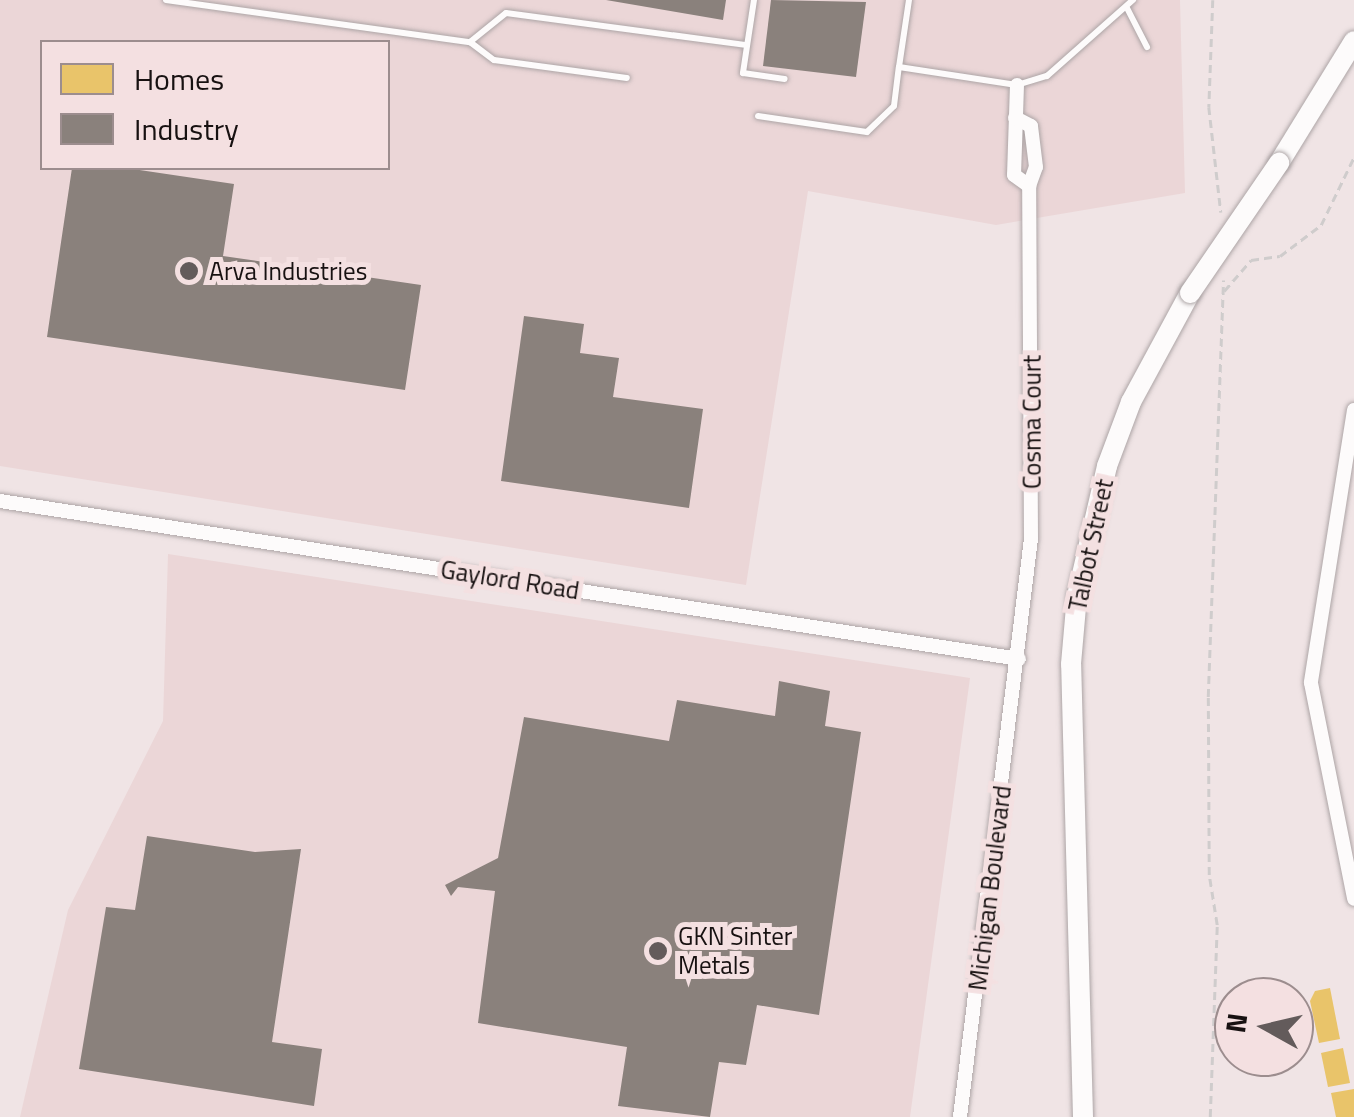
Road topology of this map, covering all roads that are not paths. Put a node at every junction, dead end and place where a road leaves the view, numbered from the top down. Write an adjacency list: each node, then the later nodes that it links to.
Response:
1 (166, 0): 6 (lane)
2 (754, 0): 7 (lane)
3 (909, 0): 9 (lane)
4 (1130, 4): 8 (lane); 12 (lane)
5 (1354, 41): 19 (main road, Talbot Street, bridge)
6 (470, 42): 7 (lane); 10 (lane)
7 (747, 45): 11 (lane)
8 (1147, 47)
9 (899, 67): 12 (lane); 13 (lane)
10 (628, 78)
11 (785, 78)
12 (1017, 86): 16 (street, Cosma Court)
13 (758, 116)
14 (1354, 410): 17 (street)
15 (0, 501): 16 (street, Gaylord Road)
16 (1019, 658): 18 (street, Michigan Boulevard)
17 (1354, 898)
18 (960, 1117)
19 (1083, 1117)

